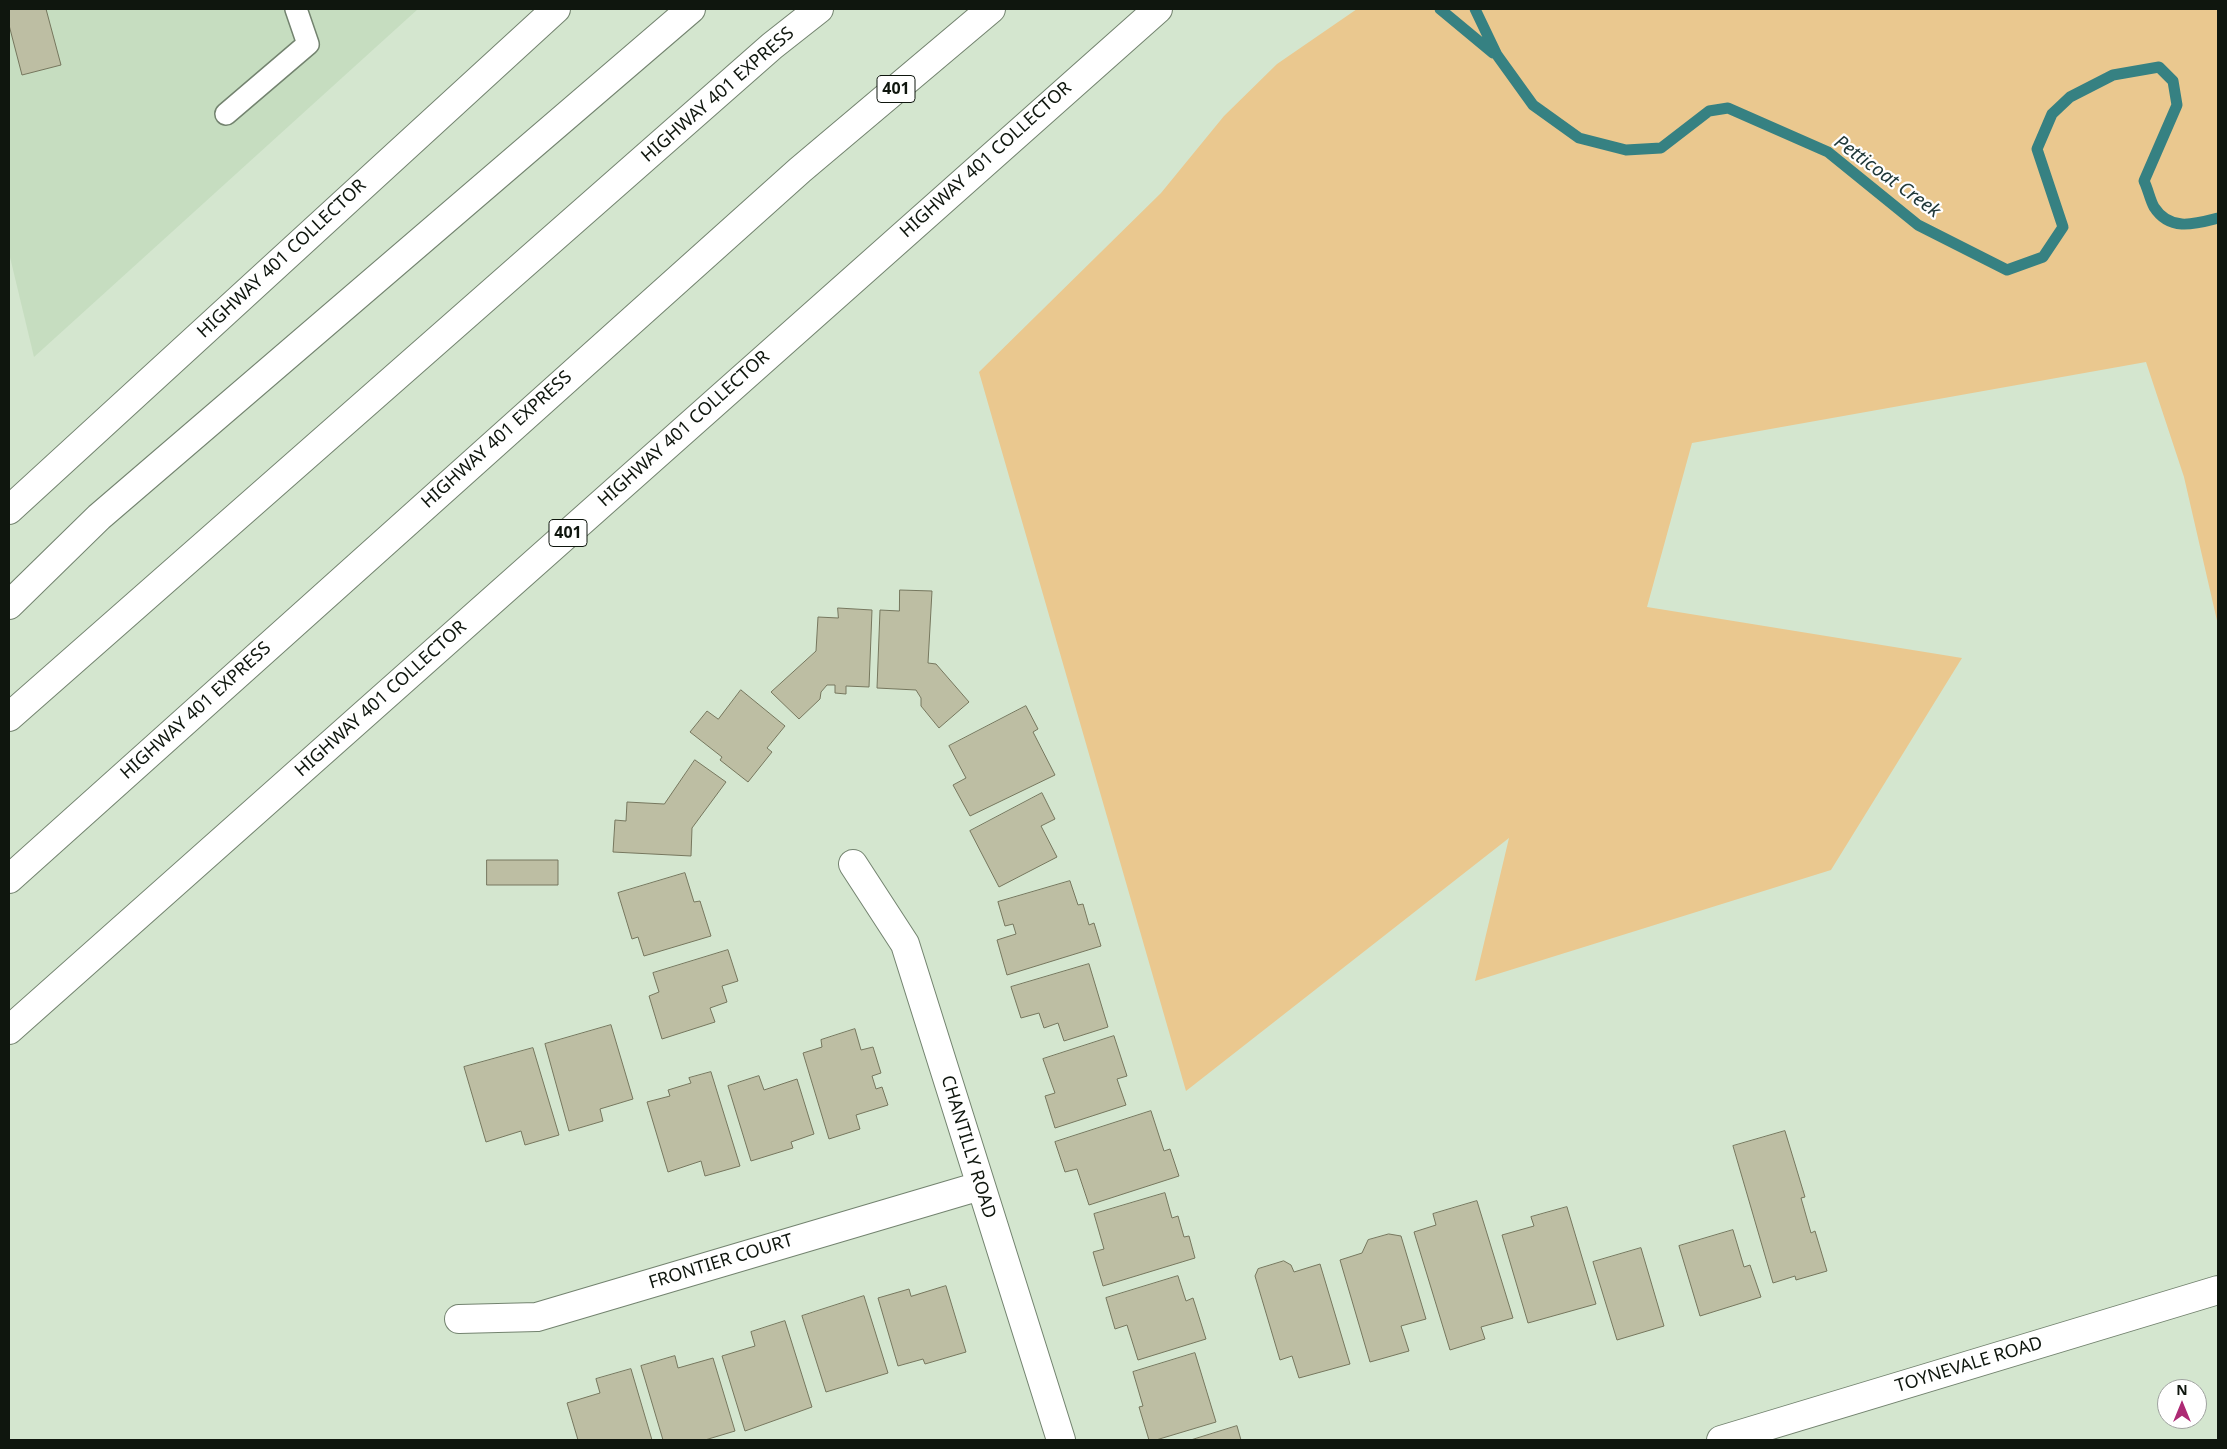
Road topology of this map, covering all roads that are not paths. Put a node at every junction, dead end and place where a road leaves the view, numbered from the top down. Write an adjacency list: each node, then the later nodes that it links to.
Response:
1 (296, 9): 7 (lane)
2 (556, 9): 8 (main road, HIGHWAY 401 COLLECTOR)
3 (691, 9): 9 (main road)
4 (819, 9): 10 (main road, HIGHWAY 401 EXPRESS)
5 (991, 9): 12 (main road, HIGHWAY 401 EXPRESS / 401)
6 (1158, 9): 13 (main road, HIGHWAY 401 COLLECTOR / 401)
7 (226, 114)
8 (9, 510)
9 (9, 605)
10 (9, 717)
11 (853, 864): 14 (main road, CHANTILLY ROAD)
12 (9, 879)
13 (9, 1030)
14 (980, 1186): 16 (main road, FRONTIER COURT); 17 (main road, CHANTILLY ROAD)
15 (2218, 1290): 18 (main road, TOYNEVALE ROAD)
16 (459, 1319)
17 (1061, 1440)
18 (1721, 1440)

